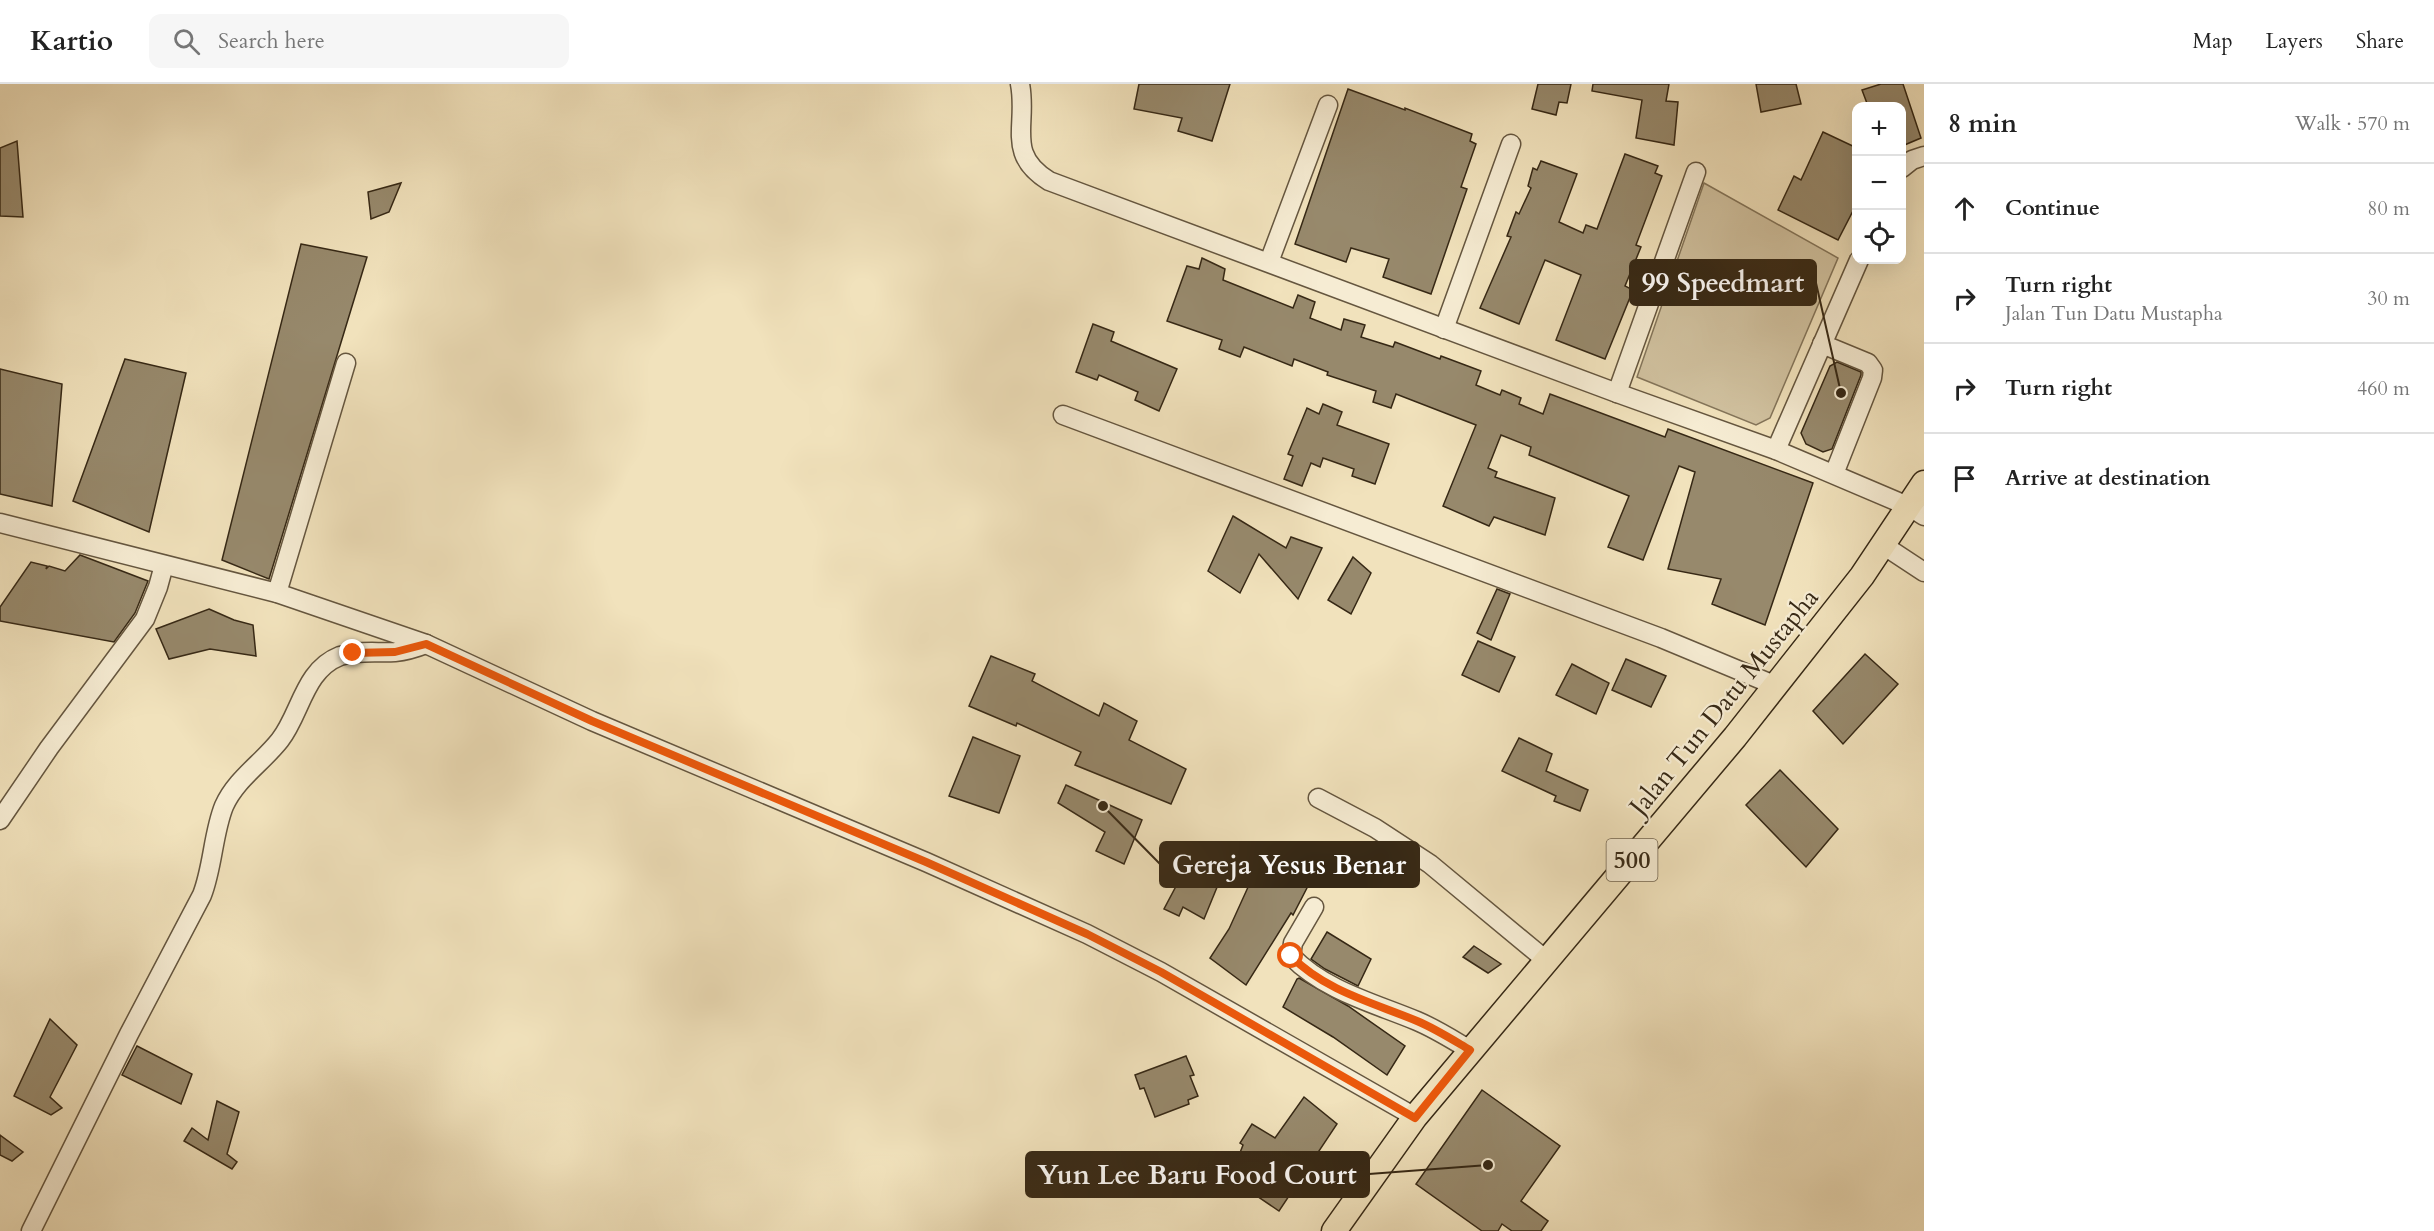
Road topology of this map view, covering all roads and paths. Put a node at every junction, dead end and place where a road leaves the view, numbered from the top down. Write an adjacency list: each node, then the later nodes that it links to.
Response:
1 (1020, 84): 7 (street)
2 (1328, 105): 7 (street)
3 (1511, 144): 9 (street)
4 (1924, 156): 5 (street)
5 (1906, 165)
6 (1696, 172): 12 (street)
7 (1269, 262): 9 (street)
8 (1857, 264): 10 (street)
9 (1444, 329): 12 (street)
10 (1822, 344): 14 (street); 15 (street)
11 (346, 363): 22 (street)
12 (1617, 393): 14 (street)
13 (1063, 414): 24 (street)
14 (1776, 450): 15 (street)
15 (1834, 474): 17 (street)
16 (1924, 483): 17 (main road, Jalan Tun Datu Mustapha / 500)
17 (1917, 511): 19 (main road, Jalan Tun Datu Mustapha / 500)
18 (0, 523): 20 (street)
19 (1883, 545): 21 (street); 24 (main road, Jalan Tun Datu Mustapha / 500)
20 (164, 565): 22 (street); 26 (street)
21 (1924, 572)
22 (277, 593): 23 (street)
23 (426, 644): 30 (street); 31 (street)
24 (1774, 686): 28 (main road, Jalan Tun Datu Mustapha / 500)
25 (1318, 798): 28 (street)
26 (0, 820)
27 (1314, 907): 29 (street)
28 (1547, 961): 29 (main road, Jalan Tun Datu Mustapha / 500)
29 (1470, 1050): 30 (main road, Jalan Tun Datu Mustapha / 500)
30 (1415, 1118): 32 (main road, Jalan Tun Datu Mustapha / 500)
31 (31, 1231)
32 (1335, 1231)

